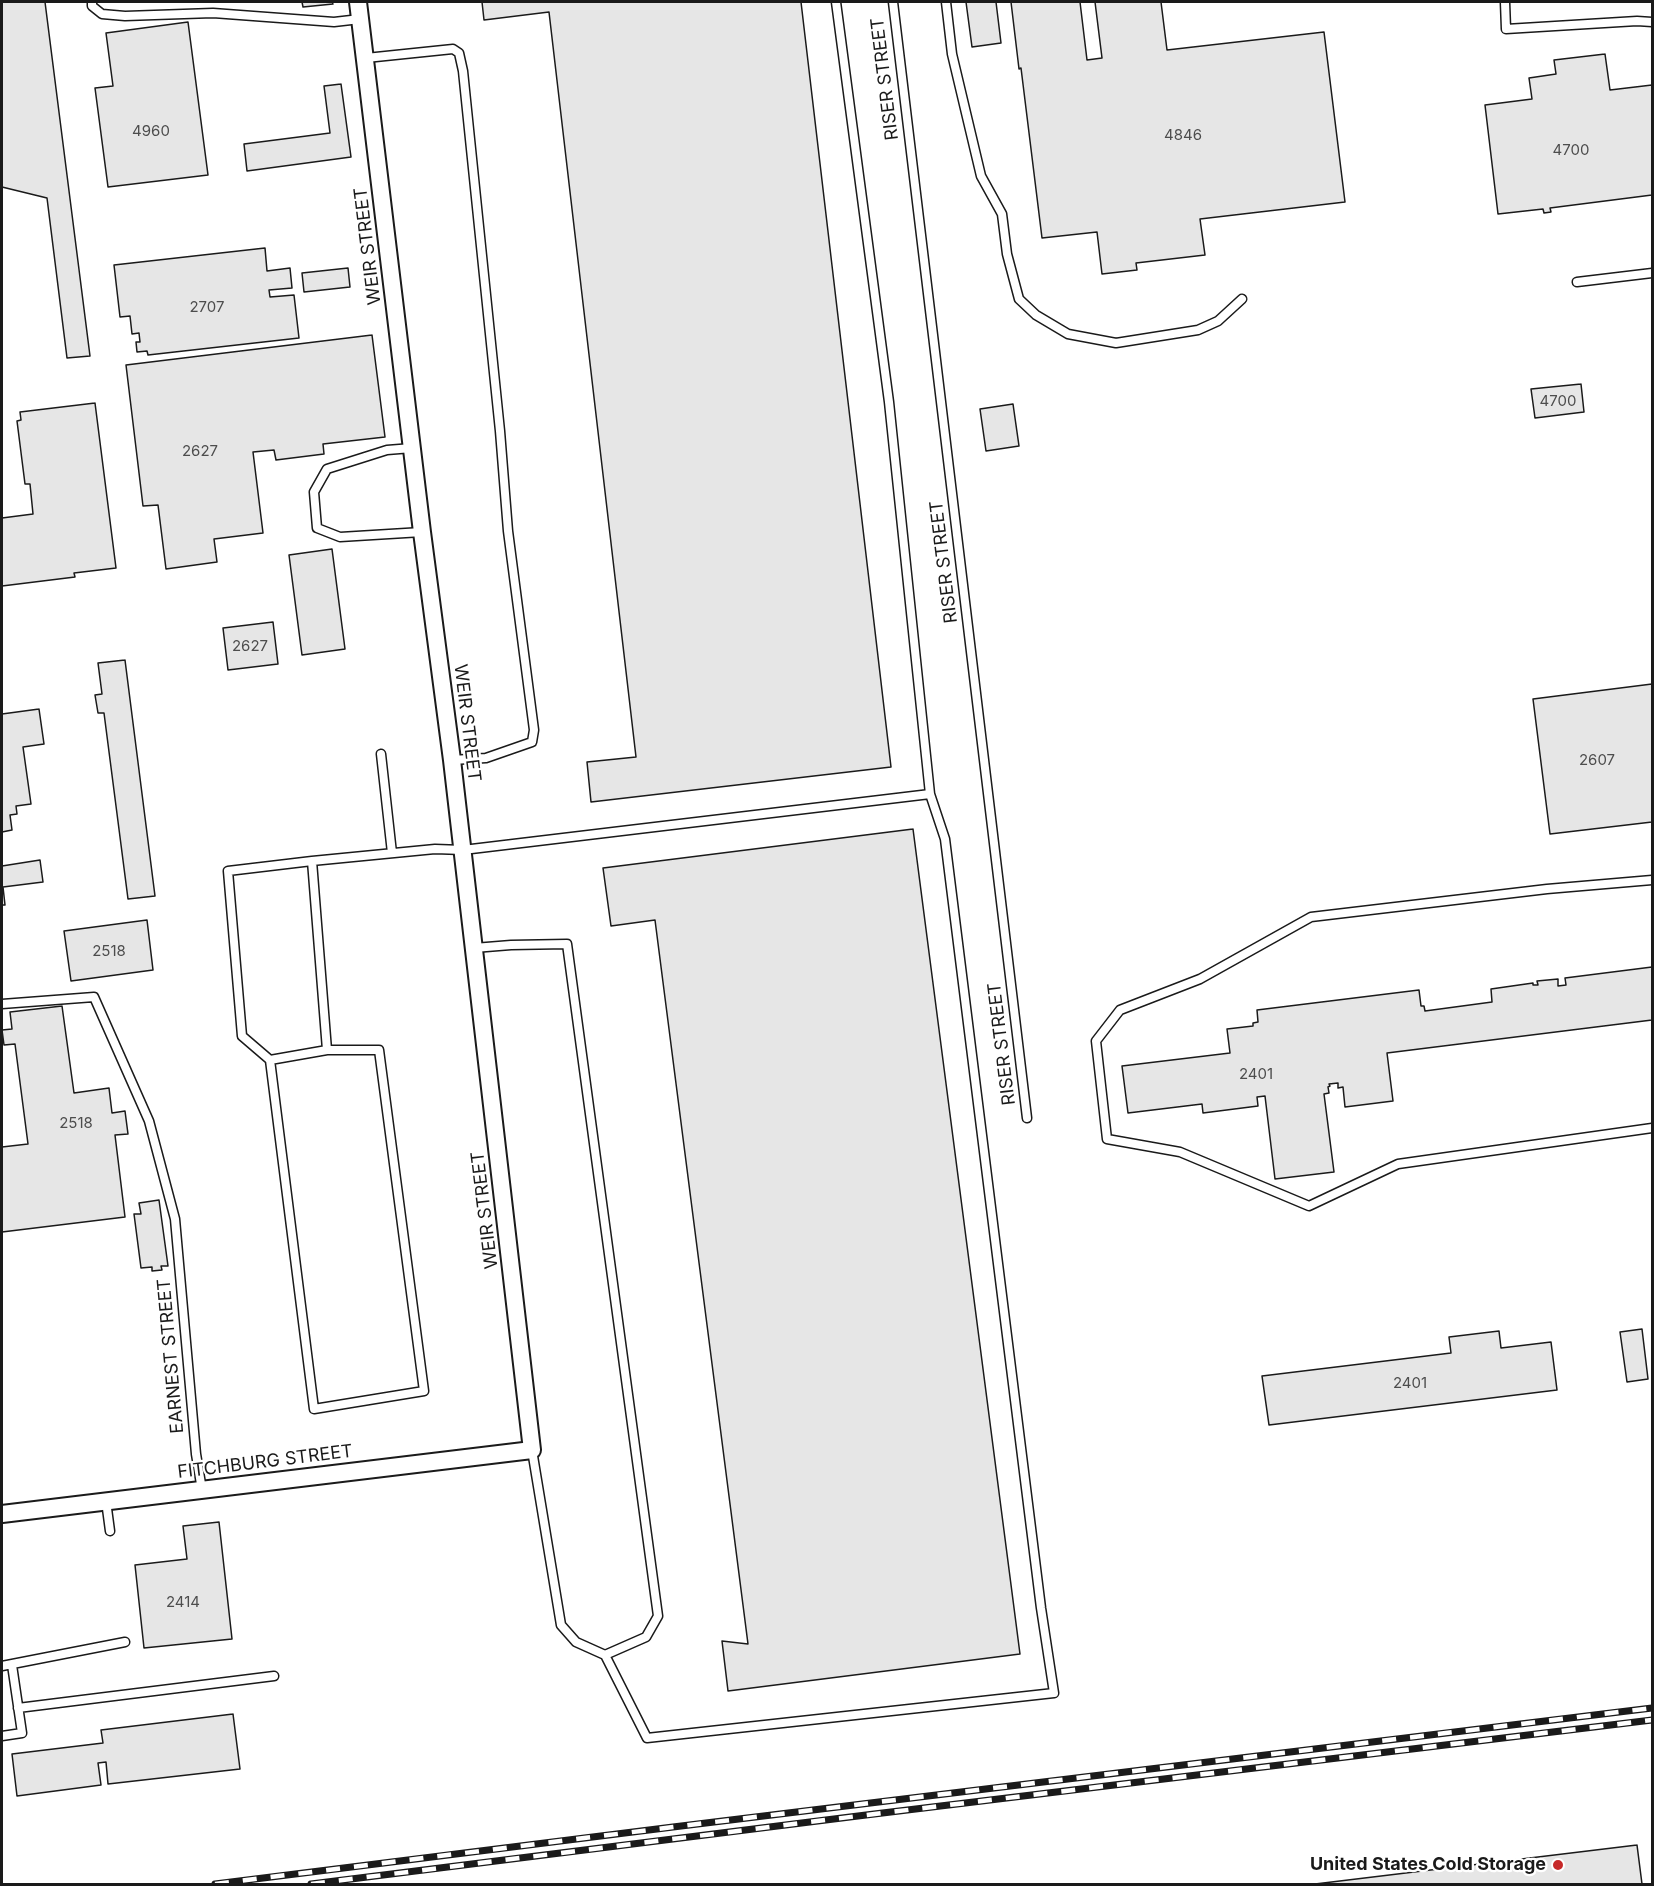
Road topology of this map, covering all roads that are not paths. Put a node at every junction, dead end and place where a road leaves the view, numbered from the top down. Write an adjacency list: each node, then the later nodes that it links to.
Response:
1 (92, 2): 7 (lane)
2 (358, 2): 7 (street, WEIR STREET)
3 (836, 2): 17 (lane)
4 (893, 2): 26 (lane, RISER STREET)
5 (946, 2): 12 (lane)
6 (1505, 2): 8 (lane)
7 (360, 19): 9 (street, WEIR STREET)
8 (1653, 22)
9 (366, 58): 13 (street, WEIR STREET); 16 (lane)
10 (1653, 273): 11 (lane)
11 (1577, 282)
12 (1242, 299)
13 (412, 447): 14 (street, WEIR STREET); 14 (lane)
14 (422, 532): 16 (street, WEIR STREET)
15 (381, 754): 19 (lane)
16 (452, 760): 18 (street, WEIR STREET)
17 (930, 794): 18 (lane); 34 (lane)
18 (463, 850): 19 (lane); 22 (street, WEIR STREET)
19 (392, 854): 20 (lane)
20 (312, 861): 24 (lane); 25 (lane)
21 (1653, 880): 27 (lane)
22 (474, 948): 28 (street, WEIR STREET); 34 (lane)
23 (2, 1004): 29 (lane, EARNEST STREET)
24 (327, 1050): 25 (lane); 25 (lane)
25 (270, 1060)
26 (1028, 1118)
27 (1653, 1128)
28 (532, 1450): 29 (street, FITCHBURG STREET); 34 (lane)
29 (202, 1490): 30 (street, FITCHBURG STREET)
30 (106, 1501): 31 (street, FITCHBURG STREET); 32 (lane)
31 (2, 1514)
32 (110, 1531)
33 (125, 1642): 35 (lane)
34 (604, 1655)
35 (12, 1665): 36 (lane); 38 (lane)
36 (2, 1666)
37 (274, 1676): 38 (lane)
38 (18, 1708): 39 (lane)
39 (2, 1736)

